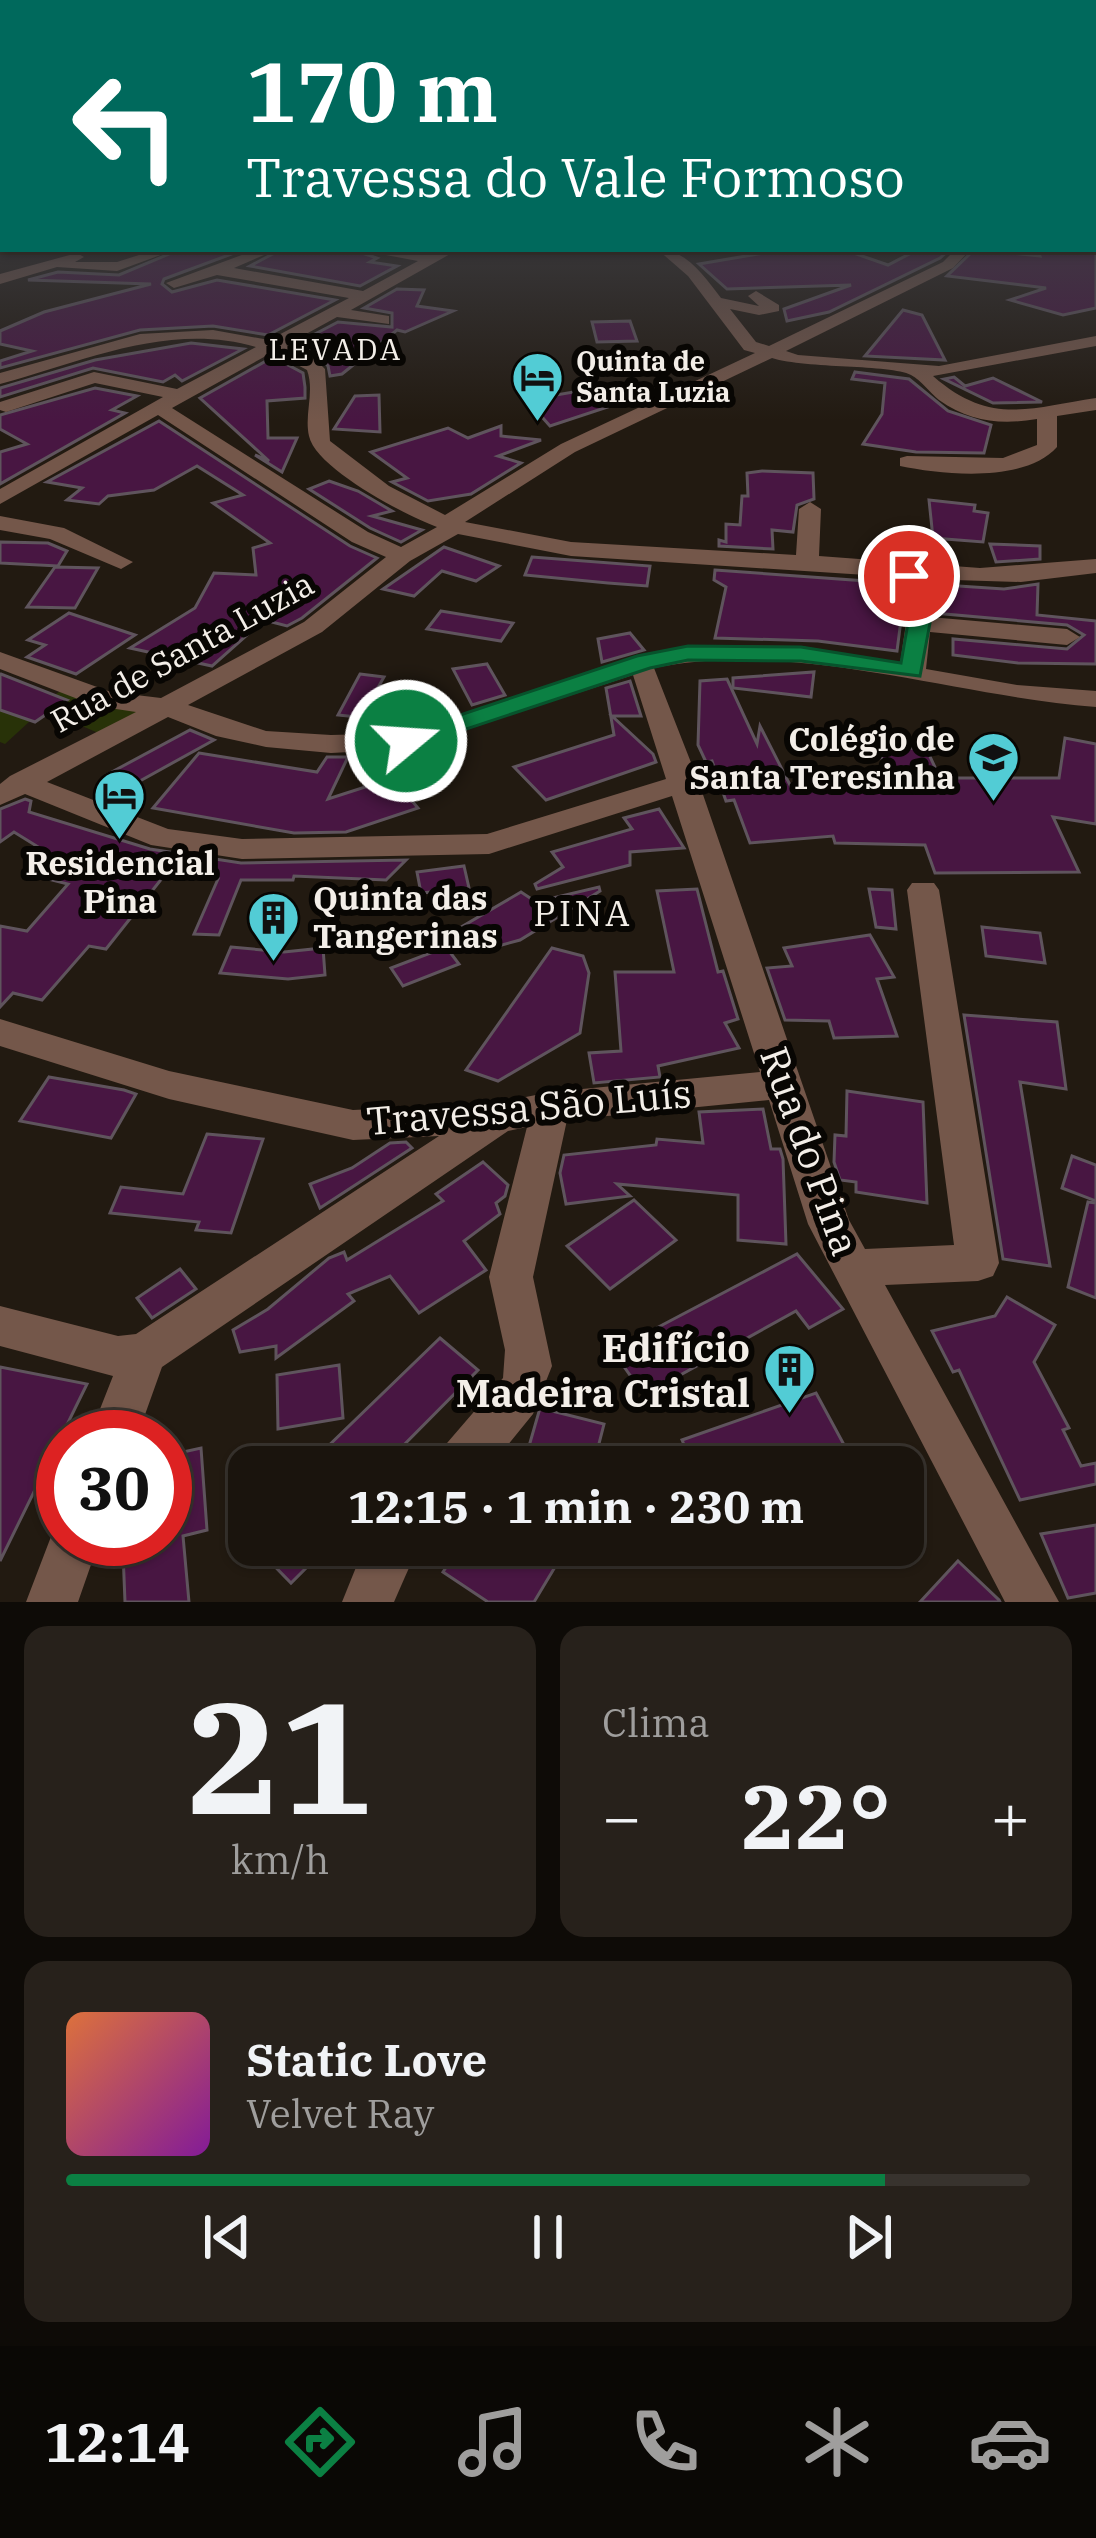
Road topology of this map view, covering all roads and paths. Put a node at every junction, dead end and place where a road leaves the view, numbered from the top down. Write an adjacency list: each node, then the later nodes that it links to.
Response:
1 (29, 272): 7 (street)
2 (210, 272): 8 (street)
3 (226, 272): 9 (street)
4 (411, 272): 9 (street)
5 (692, 272): 11 (street)
6 (935, 272): 16 (street, Rua de Santa Luzia)
7 (0, 279)
8 (174, 283)
9 (365, 296): 12 (street)
10 (756, 296): 11 (street)
11 (716, 303): 16 (street)
12 (335, 312): 13 (street); 15 (street)
13 (382, 320)
14 (1096, 341): 17 (street)
15 (272, 346): 18 (street); 19 (street); 28 (street)
16 (772, 354): 17 (street); 28 (street, Rua de Santa Luzia)
17 (918, 372): 23 (street)
18 (0, 379)
19 (180, 395): 21 (street); 22 (street)
20 (1096, 404): 23 (street)
21 (6, 406)
22 (158, 407): 25 (street); 29 (street)
23 (1047, 413): 24 (street)
24 (907, 462)
25 (2, 494)
26 (810, 509): 31 (street)
27 (0, 523): 30 (street)
28 (452, 525): 29 (street, Rua de Santa Luzia); 31 (street)
29 (402, 556): 40 (street, Rua de Santa Luzia)
30 (121, 562)
31 (807, 562): 32 (street)
32 (1096, 566)
33 (909, 576): 34 (street)
34 (919, 623): 35 (street); 37 (street)
35 (1067, 637)
36 (0, 660): 40 (street)
37 (912, 671): 39 (street); 40 (street)
38 (646, 674): 41 (street, Rua do Pina)
39 (1096, 699)
40 (168, 707): 42 (street, Rua de Santa Luzia)
41 (684, 783): 42 (street); 45 (street, Rua do Pina)
42 (10, 789)
43 (923, 890): 48 (street)
44 (0, 1032): 47 (street, Travessa São Luís)
45 (782, 1084): 46 (street, Travessa São Luís); 48 (street, Rua do Pina)
46 (551, 1107): 47 (street, Travessa São Luís); 52 (street)
47 (496, 1118): 50 (street)
48 (853, 1268): 57 (street, Rua do Pina)
49 (0, 1326): 50 (street)
50 (144, 1354): 51 (street)
51 (123, 1410)
52 (475, 1446)
53 (65, 1566): 55 (street)
54 (381, 1566): 56 (street)
55 (52, 1602)
56 (368, 1602)
57 (1033, 1602)

